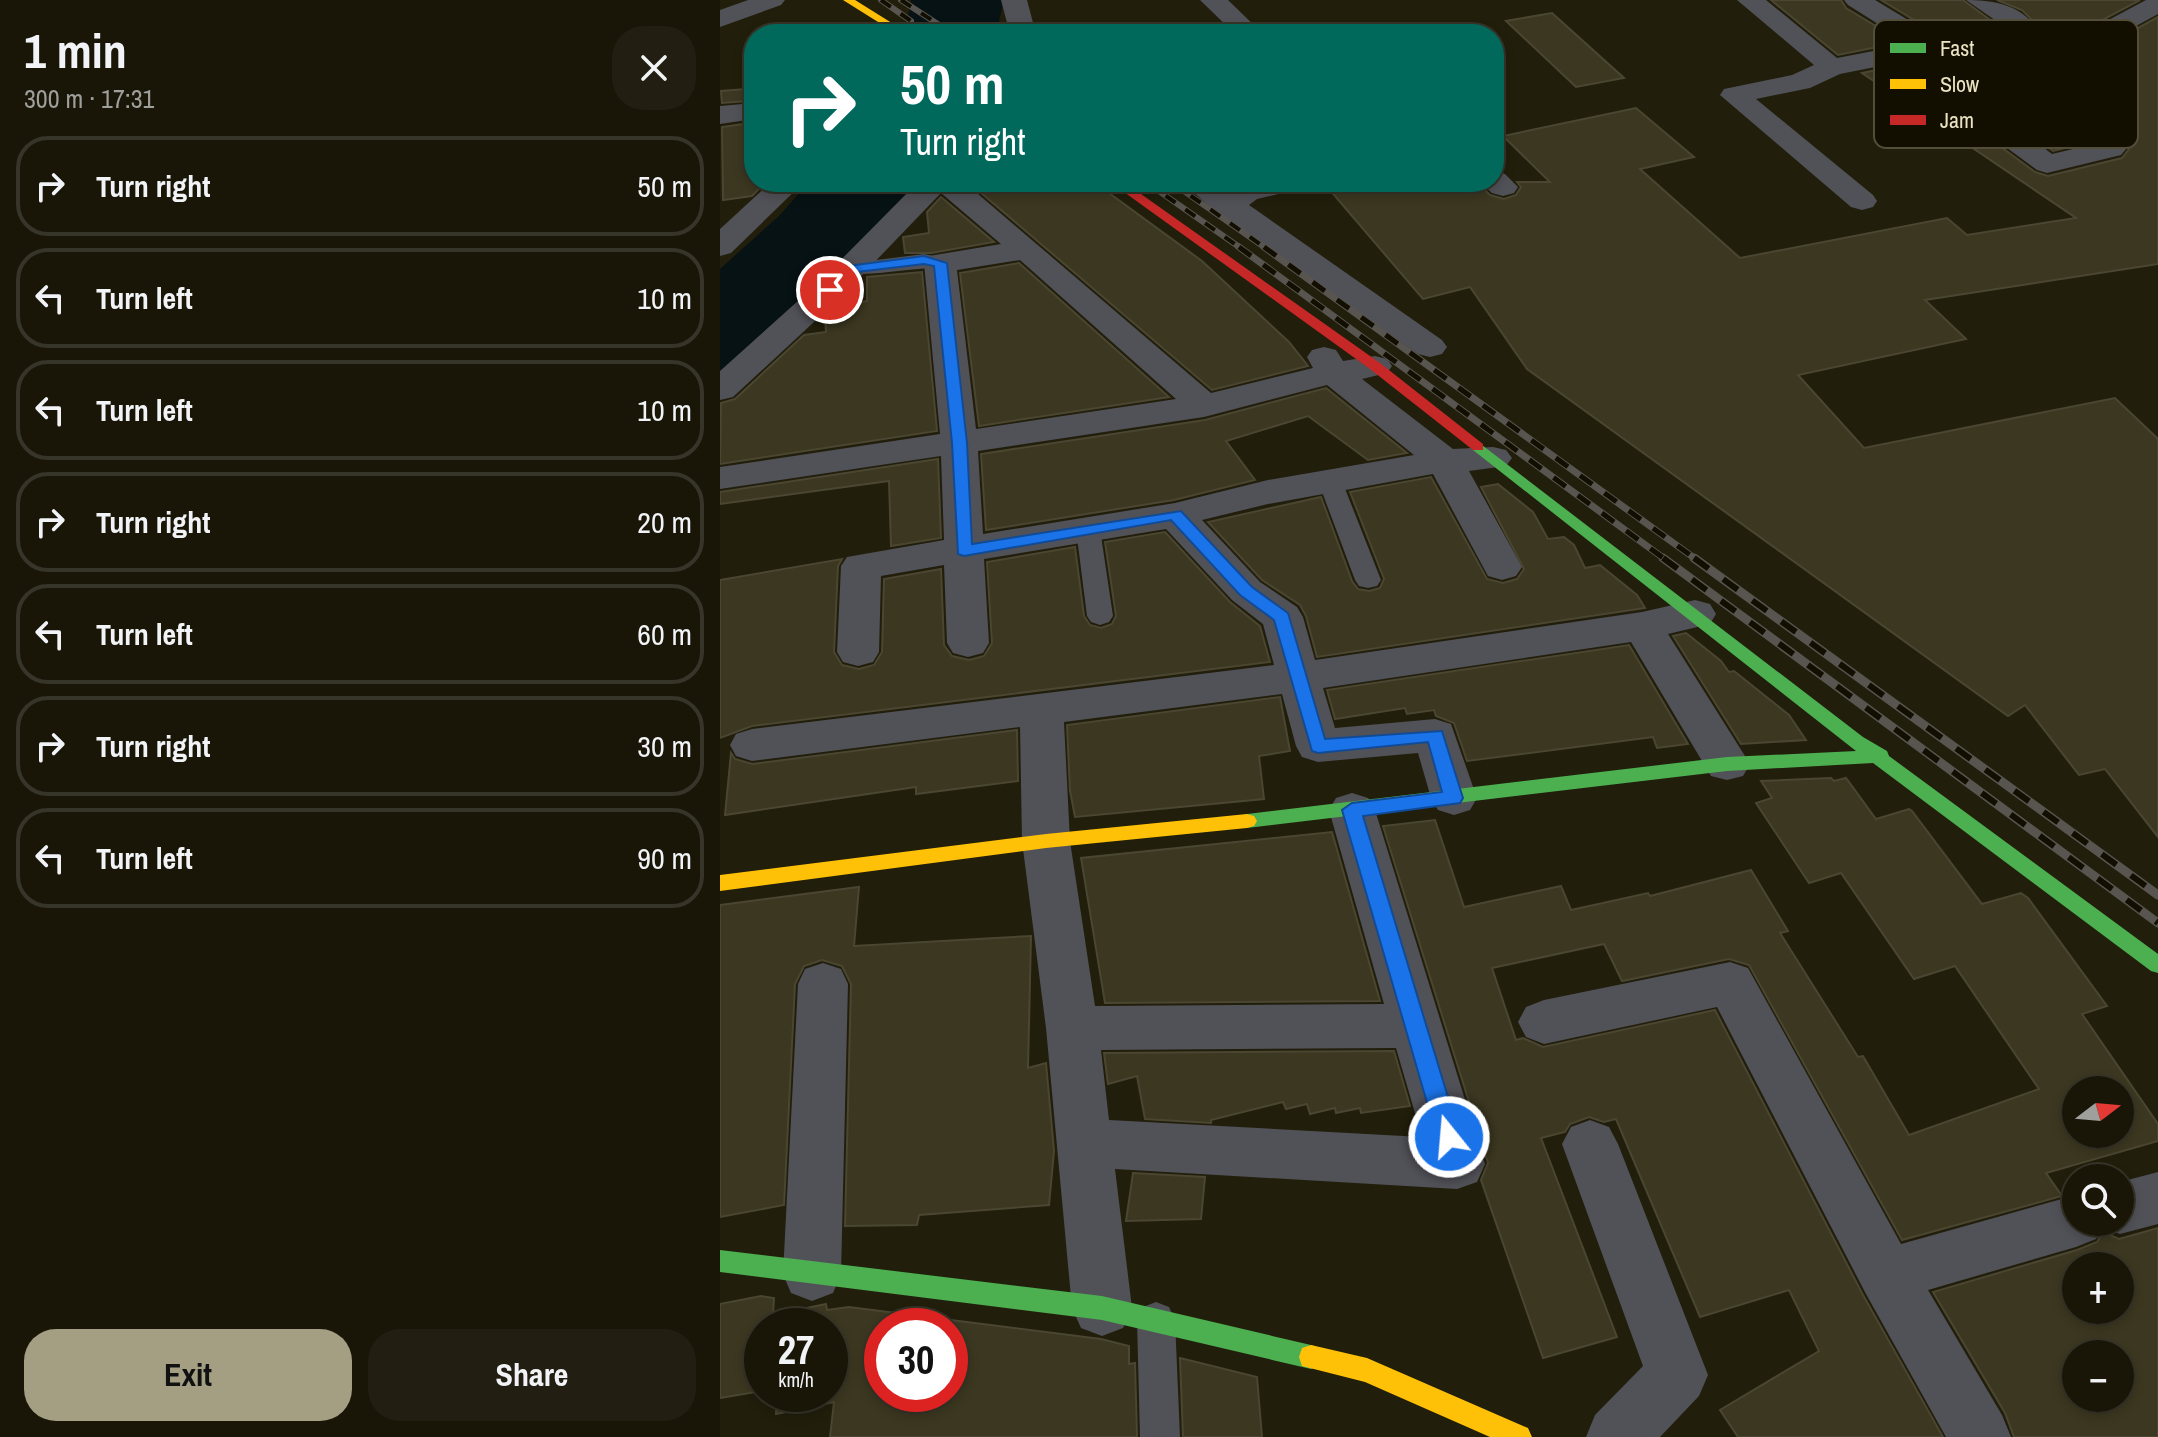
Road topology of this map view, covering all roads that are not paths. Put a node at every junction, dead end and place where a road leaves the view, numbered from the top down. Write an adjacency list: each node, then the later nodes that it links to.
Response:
1 (772, 0): 9 (street)
2 (848, 0): 13 (street)
3 (1014, 0): 14 (street)
4 (1213, 0): 15 (street)
5 (1750, 0): 17 (street)
6 (1857, 0): 10 (street)
7 (1979, 0): 11 (street)
8 (2151, 3): 12 (street)
9 (720, 19)
10 (1897, 20)
11 (2012, 20)
12 (2122, 20)
13 (880, 24)
14 (1020, 24)
15 (1239, 24)
16 (1874, 59): 17 (street)
17 (1832, 67): 30 (street)
18 (744, 112): 19 (street)
19 (720, 115)
20 (2026, 148): 22 (street)
21 (2111, 149): 22 (street)
22 (2047, 164): 23 (street)
23 (2078, 188)
24 (775, 192): 32 (street)
25 (943, 192): 36 (street)
26 (961, 192): 34 (street)
27 (1130, 192): 37 (street)
28 (1210, 192): 31 (street)
29 (1247, 192): 31 (street)
30 (1862, 201)
31 (1229, 206): 38 (street)
32 (732, 226): 33 (street)
33 (720, 246)
34 (1027, 249): 35 (street); 42 (street)
35 (940, 263): 36 (lane); 43 (street)
36 (853, 269): 41 (street)
37 (1321, 328): 39 (street); 40 (street)
38 (1430, 347)
39 (1375, 366): 40 (street); 44 (street)
40 (1333, 373): 42 (street); 45 (street)
41 (720, 389)
42 (1204, 406): 43 (street)
43 (959, 443): 46 (street); 50 (street)
44 (1493, 458): 45 (street); 53 (street)
45 (1445, 461): 47 (street); 51 (street)
46 (720, 478)
47 (1330, 481): 48 (street); 52 (lane)
48 (1175, 515): 49 (street); 58 (street)
49 (1088, 529): 50 (street); 54 (lane)
50 (964, 551): 56 (street); 57 (street)
51 (1502, 567)
52 (1368, 580)
53 (1695, 614): 55 (street); 61 (street)
54 (1100, 616)
55 (1642, 626): 58 (street); 62 (street)
56 (968, 643)
57 (858, 652)
58 (1298, 677): 59 (street); 63 (street)
59 (1041, 709): 60 (street); 65 (street)
60 (752, 745)
61 (1880, 756): 62 (street); 67 (street)
62 (1727, 764): 63 (street)
63 (1454, 798): 64 (street)
64 (1352, 810): 65 (street); 70 (street)
65 (1046, 841): 66 (street); 71 (street)
66 (720, 883)
67 (2158, 965)
68 (823, 984): 78 (street)
69 (1544, 1022): 79 (street)
70 (1416, 1026): 71 (street); 72 (street)
71 (1072, 1028): 72 (street)
72 (1082, 1143): 80 (street)
73 (1590, 1144): 84 (street)
74 (2158, 1198): 75 (street)
75 (2134, 1204)
76 (2062, 1225): 79 (street)
77 (720, 1261): 78 (street)
78 (812, 1274): 80 (street)
79 (1887, 1275): 85 (street)
80 (1102, 1308): 81 (street)
81 (1156, 1320): 82 (lane); 83 (street)
82 (1160, 1437)
83 (1519, 1437)
84 (1617, 1437)
85 (1980, 1437)

